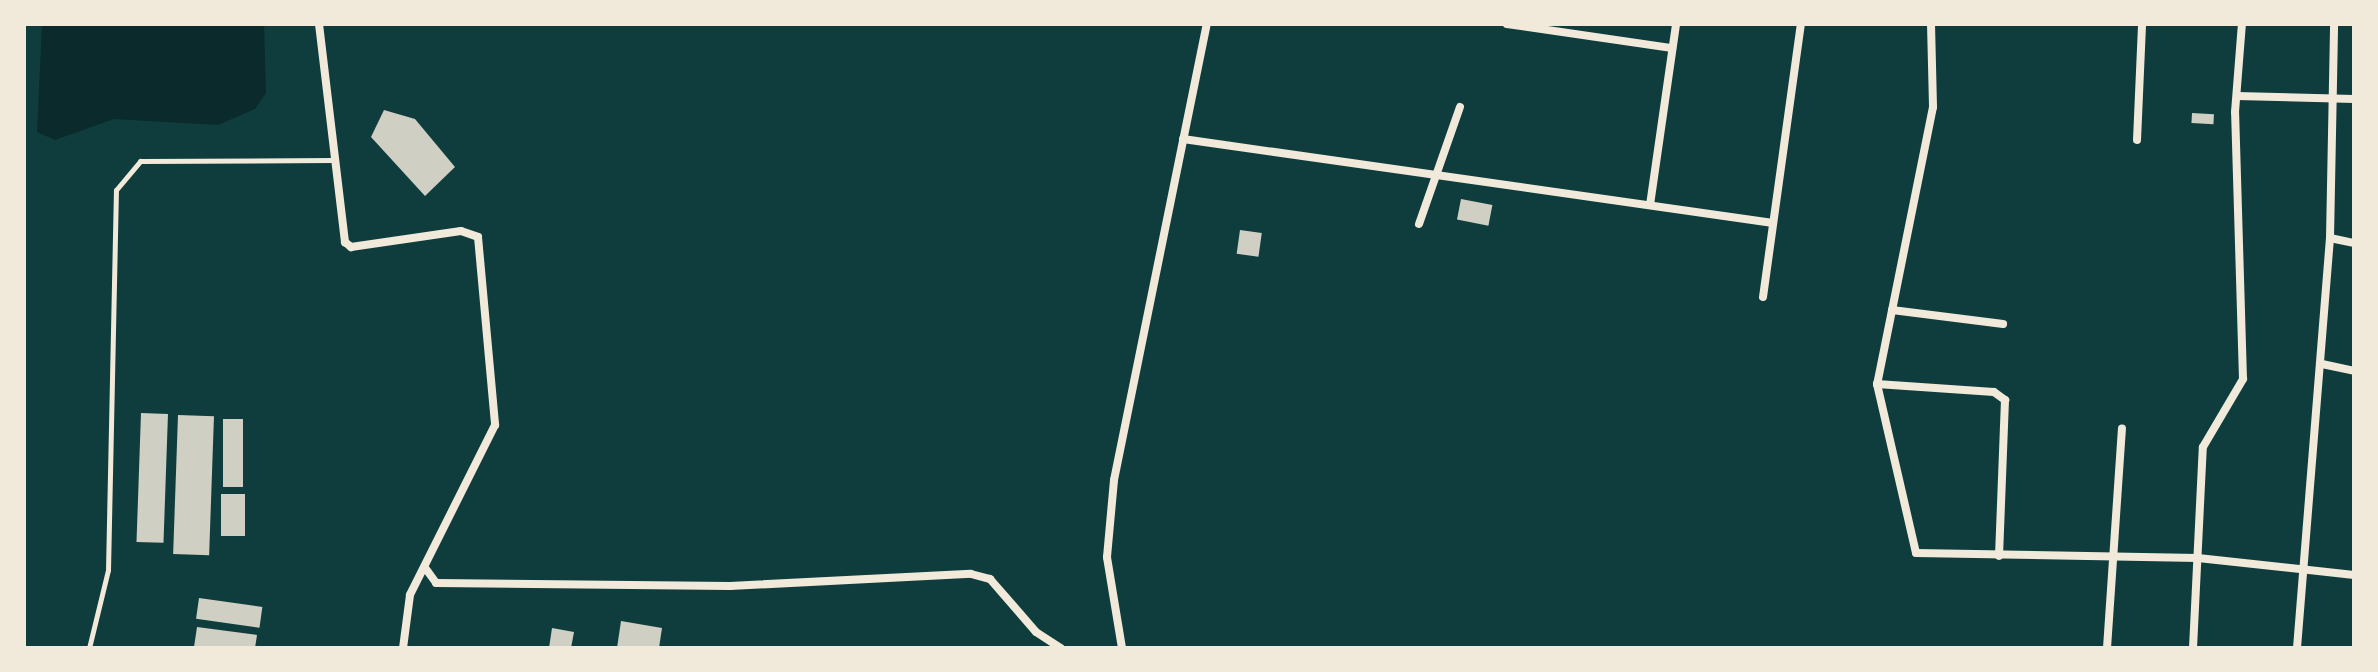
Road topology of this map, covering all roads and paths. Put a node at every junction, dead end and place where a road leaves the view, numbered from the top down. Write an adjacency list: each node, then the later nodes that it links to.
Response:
1 (319, 24): 17 (street)
2 (1207, 24): 15 (street)
3 (1507, 24): 10 (street)
4 (1676, 24): 10 (street)
5 (1801, 24): 20 (street)
6 (1931, 24): 25 (street)
7 (2142, 24): 16 (street)
8 (2242, 24): 11 (street)
9 (2334, 24): 12 (street)
10 (1672, 48): 19 (street)
11 (2237, 96): 12 (street); 33 (street)
12 (2331, 97): 13 (street); 22 (street)
13 (2354, 99)
14 (1460, 107): 18 (street)
15 (1183, 139): 18 (street); 40 (street)
16 (2137, 140)
17 (333, 160): 34 (street); 37 (lane)
18 (1435, 175): 19 (street); 21 (street)
19 (1650, 205): 20 (street)
20 (1773, 223): 24 (street)
21 (1419, 224)
22 (2330, 238): 23 (street); 27 (street)
23 (2354, 243)
24 (1763, 297)
25 (1892, 310): 26 (street); 29 (street)
26 (2003, 324)
27 (2322, 364): 28 (street); 35 (street)
28 (2354, 371)
29 (1877, 384): 31 (street); 31 (street)
30 (2122, 429): 32 (street)
31 (1999, 556): 32 (street)
32 (2113, 557): 33 (street); 41 (street)
33 (2198, 558): 35 (street); 42 (street)
34 (426, 569): 38 (street); 39 (street)
35 (2301, 572): 36 (street); 43 (street)
36 (2354, 575)
37 (89, 648)
38 (403, 648)
39 (1061, 648)
40 (1122, 648)
41 (2107, 648)
42 (2193, 648)
43 (2297, 648)

